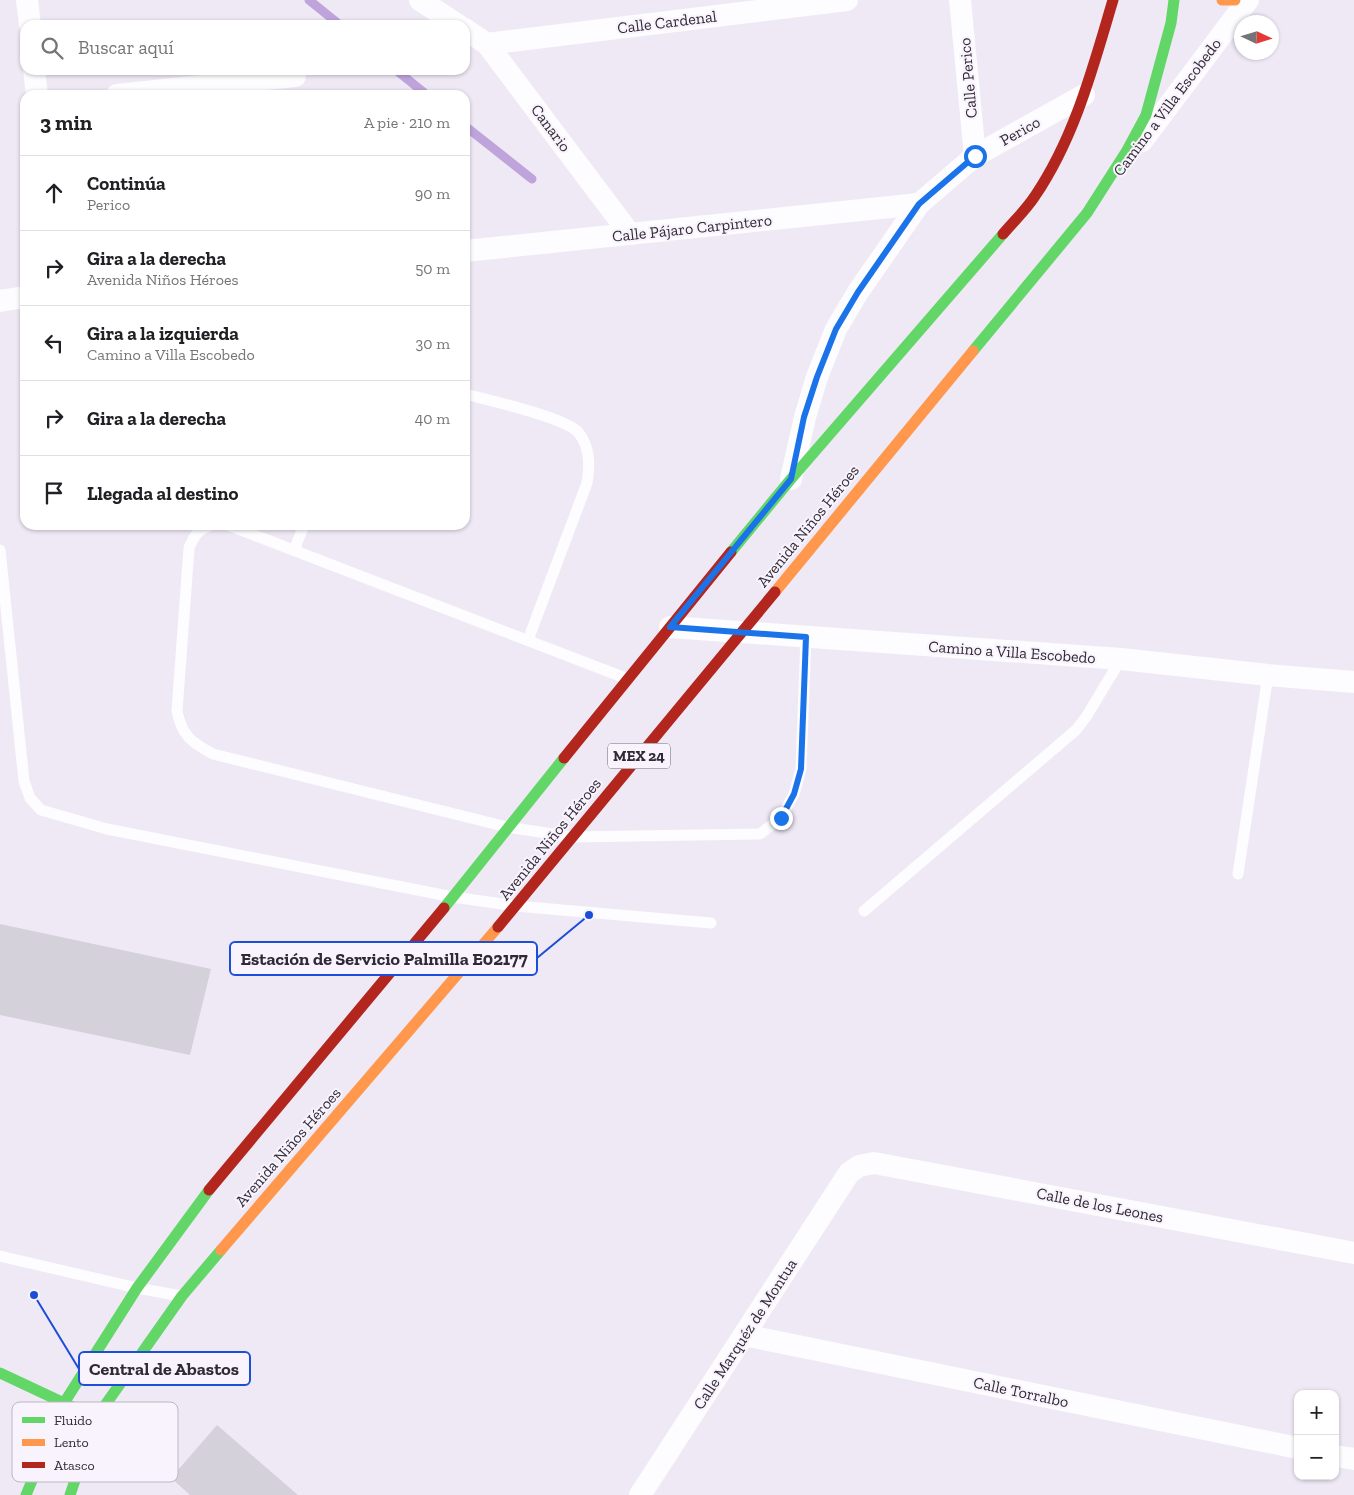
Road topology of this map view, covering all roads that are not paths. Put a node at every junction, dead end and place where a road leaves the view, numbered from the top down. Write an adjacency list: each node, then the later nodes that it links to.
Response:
1 (27, 0): 10 (street)
2 (420, 0): 11 (street)
3 (847, 0): 13 (street, Calle Cardenal)
4 (960, 0): 19 (street, Calle Perico)
5 (1113, 0): 18 (main road, Avenida Niños Héroes)
6 (1174, 0): 21 (main road, Avenida Niños Héroes / MEX 24)
7 (1222, 0): 8 (main road)
8 (1235, 0)
9 (1248, 0): 21 (street, Camino a Villa Escobedo)
10 (29, 20)
11 (450, 20)
12 (470, 32): 13 (street, Canario)
13 (487, 44): 22 (street, Canario)
14 (35, 75): 16 (street)
15 (295, 76): 17 (street)
16 (36, 90)
17 (164, 90)
18 (1084, 95): 19 (street, Perico); 27 (main road, Avenida Niños Héroes)
19 (975, 156): 20 (street, Perico)
20 (919, 204): 22 (street, Calle Pájaro Carpintero); 27 (street, Perico)
21 (1087, 213): 34 (main road, Avenida Niños Héroes / MEX 24)
22 (630, 234): 23 (street, Calle Pájaro Carpintero)
23 (470, 250)
24 (20, 297): 25 (street)
25 (0, 301)
26 (470, 395): 36 (lane)
27 (791, 479): 33 (main road, Avenida Niños Héroes)
28 (200, 530): 41 (lane)
29 (241, 530): 32 (lane)
30 (302, 530): 32 (lane)
31 (0, 550): 44 (lane)
32 (294, 550): 36 (lane)
33 (670, 627): 34 (street, Camino a Villa Escobedo); 39 (main road, Avenida Niños Héroes)
34 (742, 632): 35 (street, Camino a Villa Escobedo); 42 (main road, Avenida Niños Héroes / MEX 24)
35 (806, 637): 37 (street, Camino a Villa Escobedo); 42 (lane)
36 (528, 640): 39 (lane)
37 (1121, 659): 38 (street, Camino a Villa Escobedo); 46 (lane)
38 (1268, 675): 40 (street, Camino a Villa Escobedo); 43 (lane)
39 (628, 679): 41 (main road, Avenida Niños Héroes)
40 (1354, 682)
41 (506, 827): 42 (lane); 44 (main road, Avenida Niños Héroes)
42 (572, 837): 45 (main road, Avenida Niños Héroes / MEX 24)
43 (1238, 874)
44 (453, 897): 45 (lane); 51 (main road, Avenida Niños Héroes)
45 (516, 906): 47 (lane); 52 (main road, Avenida Niños Héroes / MEX 24)
46 (864, 912)
47 (711, 923)
48 (849, 1173): 49 (street, Calle de los Leones); 53 (street, Calle Marquéz de Montua)
49 (1354, 1253)
50 (0, 1256): 51 (lane)
51 (137, 1288): 52 (lane); 56 (main road, Avenida Niños Héroes)
52 (182, 1296): 57 (main road, Avenida Niños Héroes / MEX 24)
53 (744, 1335): 58 (street, Calle Torralbo); 65 (street, Calle Marquéz de Montua)
54 (0, 1373): 55 (main road)
55 (62, 1402)
56 (65, 1402)
57 (107, 1402)
58 (1294, 1447)
59 (1339, 1457): 60 (street)
60 (1354, 1460)
61 (31, 1482): 63 (main road, Avenida Niños Héroes)
62 (74, 1482): 64 (main road, Avenida Niños Héroes / MEX 24)
63 (26, 1495)
64 (70, 1495)
65 (640, 1495)

